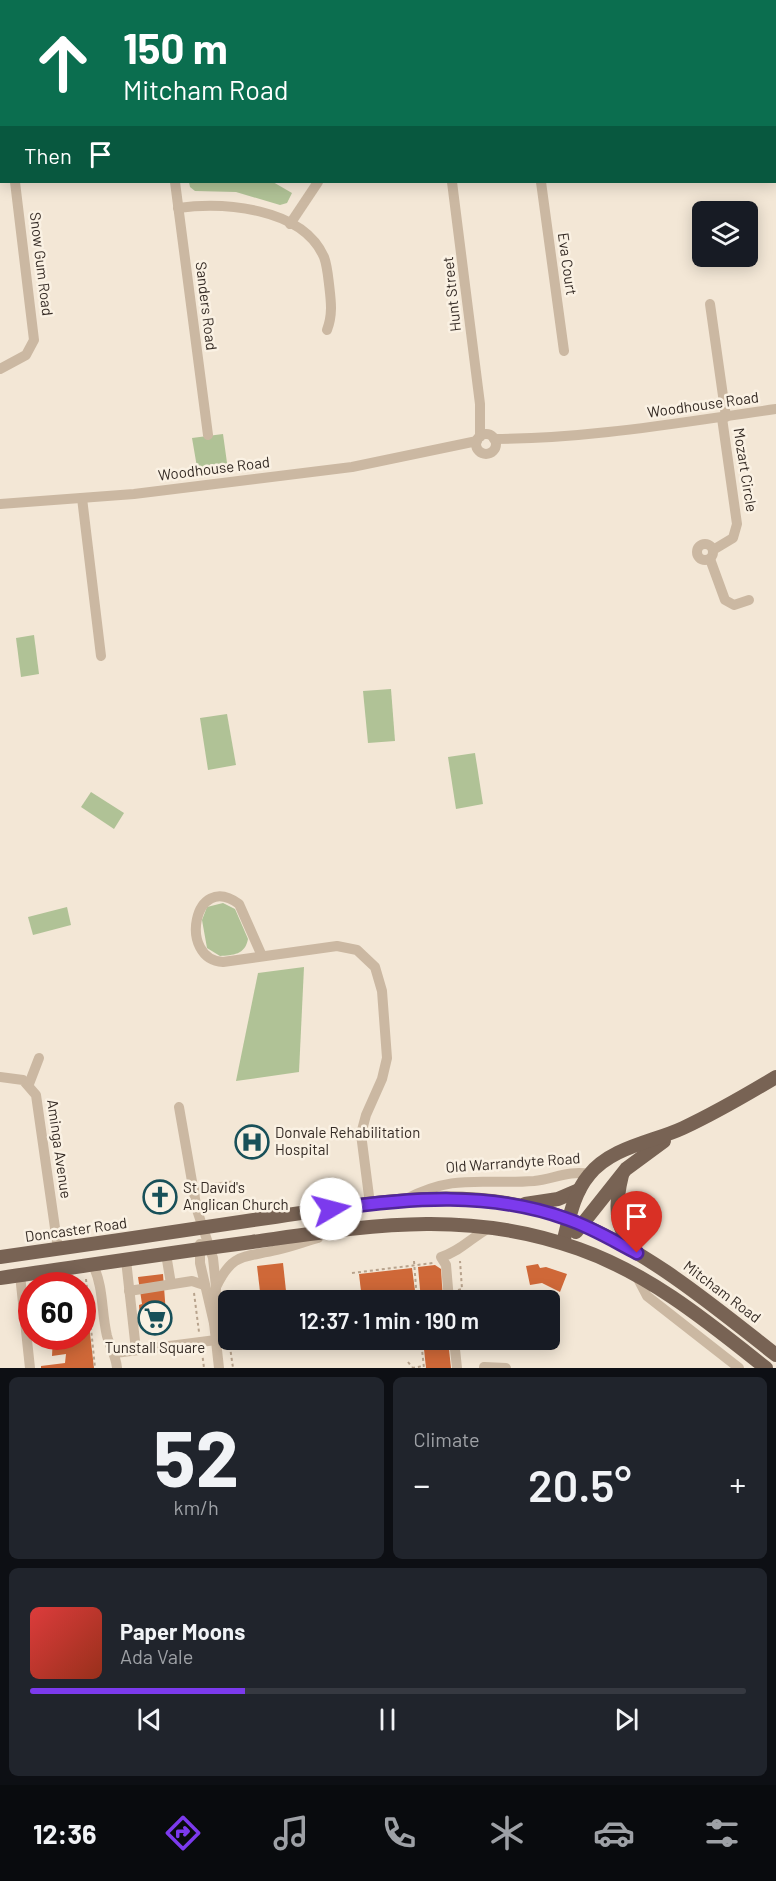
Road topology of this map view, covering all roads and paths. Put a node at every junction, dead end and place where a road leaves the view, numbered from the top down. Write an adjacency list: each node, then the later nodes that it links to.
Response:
1 (592, 0): 2 (street)
2 (598, 0)
3 (15, 183): 13 (street, Snow Gum Road)
4 (175, 183): 8 (street, Sanders Road)
5 (317, 183): 9 (street)
6 (455, 183): 17 (street, Hunt Street)
7 (541, 183): 12 (street, Eva Court)
8 (178, 208): 9 (street); 16 (street, Sanders Road)
9 (290, 224): 11 (street)
10 (710, 304): 15 (street, Mozart Circle)
11 (327, 330)
12 (564, 351)
13 (0, 369)
14 (776, 410): 15 (street, Woodhouse Road)
15 (724, 417): 17 (street, Woodhouse Road); 20 (street, Mozart Circle)
16 (208, 435)
17 (486, 442): 18 (street, Woodhouse Road)
18 (82, 498): 19 (street, Woodhouse Road); 21 (street)
19 (0, 504)
20 (749, 600)
21 (101, 656)
22 (262, 956): 22 (street); 37 (street)
23 (39, 1058): 26 (street, Aminga Avenue)
24 (0, 1077): 26 (street)
25 (776, 1077): 28 (main road, Old Warrandyte Road)
26 (28, 1084): 44 (street, Aminga Avenue)
27 (179, 1107): 33 (street)
28 (682, 1128): 29 (main road, Old Warrandyte Road); 30 (main road, Old Warrandyte Road)
29 (623, 1173): 34 (main road, Old Warrandyte Road); 46 (main road)
30 (590, 1174): 32 (main road, Old Warrandyte Road); 34 (main road); 35 (street, Old Warrandyte Road)
31 (236, 1185): 33 (street)
32 (579, 1190): 38 (main road); 39 (main road, Old Warrandyte Road)
33 (193, 1191): 40 (street)
34 (604, 1195): 39 (main road, Old Warrandyte Road)
35 (405, 1199): 36 (main road, Doncaster Road); 37 (main road, Doncaster Road)
36 (479, 1200): 38 (main road, Doncaster Road); 41 (main road)
37 (370, 1204): 40 (main road, Doncaster Road)
38 (518, 1206): 39 (main road, Doncaster Road)
39 (576, 1222): 43 (main road); 46 (main road, Mitcham Road)
40 (202, 1227): 44 (main road, Doncaster Road); 45 (street)
41 (492, 1227): 42 (main road); 43 (main road); 49 (street)
42 (344, 1230): 45 (main road); 62 (street)
43 (563, 1244): 56 (main road)
44 (58, 1249): 48 (main road, Doncaster Road)
45 (205, 1249): 47 (main road); 61 (street); 62 (street)
46 (637, 1253): 77 (main road, Mitcham Road)
47 (166, 1254): 50 (main road); 60 (street)
48 (0, 1257)
49 (443, 1259): 53 (path); 64 (street); 65 (path)
50 (126, 1260): 52 (main road); 66 (street)
51 (414, 1261): 53 (path)
52 (93, 1265): 54 (main road); 76 (street)
53 (414, 1265): 55 (path); 63 (path)
54 (42, 1272)
55 (352, 1273)
56 (635, 1274): 90 (street); 91 (main road)
57 (18, 1275): 58 (main road)
58 (0, 1278)
59 (192, 1281): 60 (street); 61 (street); 69 (path)
60 (171, 1284): 66 (street)
61 (204, 1285): 67 (street)
62 (216, 1287): 67 (street)
63 (416, 1290)
64 (448, 1290)
65 (458, 1290)
66 (129, 1291): 72 (street)
67 (214, 1323): 68 (street)
68 (216, 1340): 69 (street); 85 (street)
69 (201, 1342): 72 (street); 84 (path)
70 (28, 1350): 81 (street)
71 (93, 1350): 82 (path)
72 (136, 1350): 76 (street)
73 (230, 1350): 86 (path)
74 (422, 1350): 79 (path)
75 (455, 1350): 88 (street)
76 (115, 1353): 83 (street)
77 (776, 1355)
78 (408, 1362): 87 (path)
79 (424, 1367): 87 (path)
80 (484, 1367): 89 (street)
81 (30, 1368)
82 (95, 1368)
83 (117, 1368)
84 (204, 1368)
85 (219, 1368)
86 (233, 1368)
87 (412, 1368)
88 (457, 1368)
89 (506, 1368)
90 (739, 1368)
91 (766, 1368)

